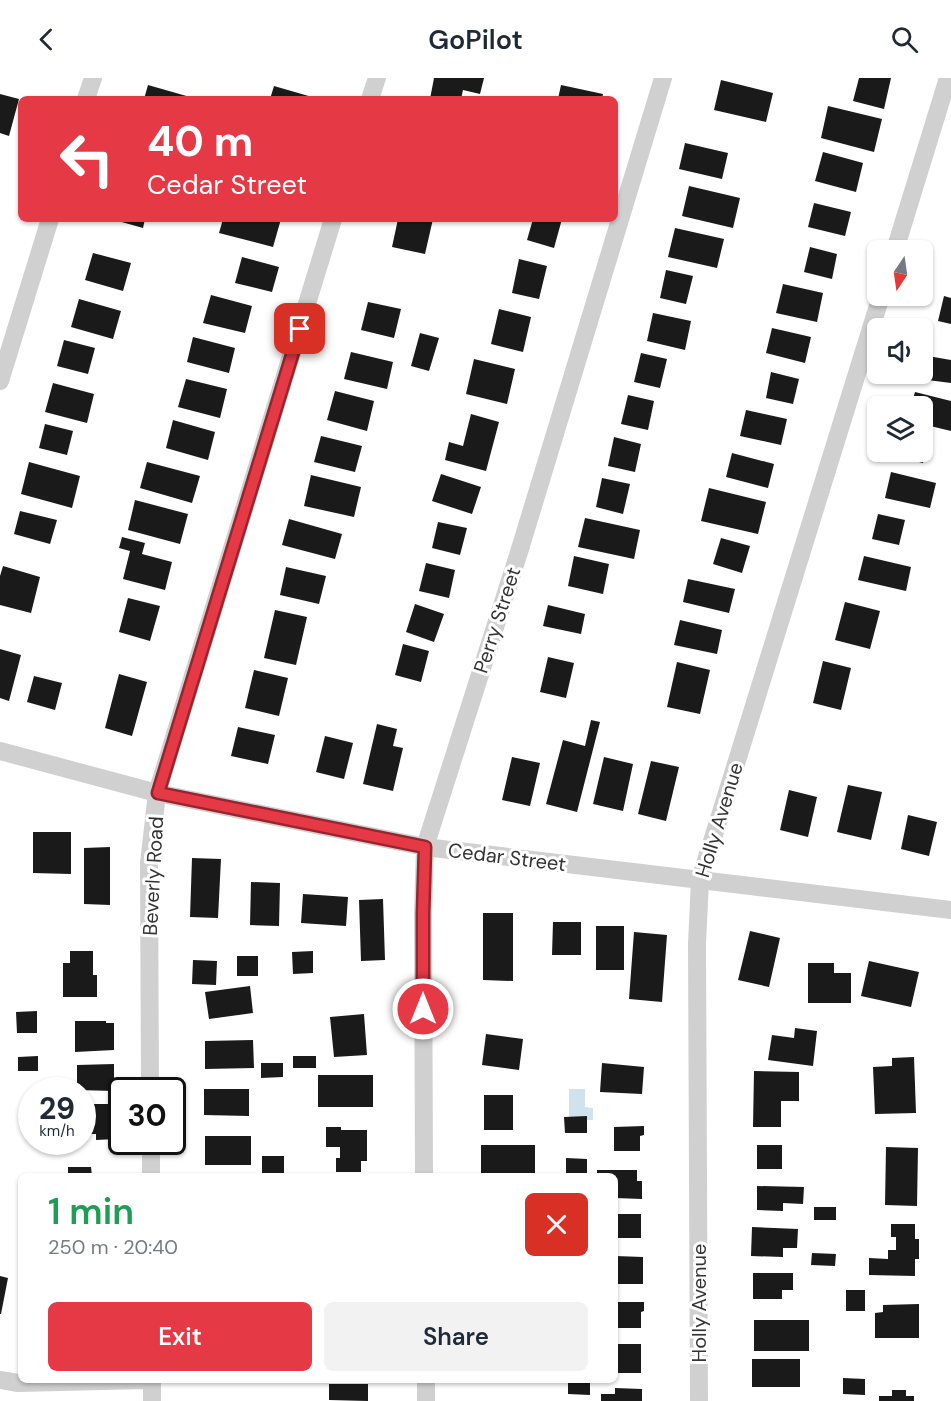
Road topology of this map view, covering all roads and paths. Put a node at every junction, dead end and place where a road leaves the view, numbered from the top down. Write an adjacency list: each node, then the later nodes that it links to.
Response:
1 (93, 78): 5 (street)
2 (376, 78): 6 (street)
3 (663, 78): 14 (street, Perry Street)
4 (948, 78): 9 (street)
5 (87, 96)
6 (371, 96)
7 (49, 222): 11 (street)
8 (332, 222): 13 (street, Beverly Road)
9 (898, 240)
10 (878, 306): 15 (street, Holly Avenue)
11 (0, 381)
12 (0, 751): 13 (street, Cedar Street)
13 (158, 793): 14 (street, Cedar Street); 17 (street, Beverly Road)
14 (425, 847): 15 (street, Cedar Street); 20 (street, Perry Street)
15 (700, 880): 16 (street, Cedar Street); 27 (street, Holly Avenue)
16 (951, 910)
17 (150, 1077)
18 (151, 1155): 19 (street)
19 (151, 1173)
20 (424, 1173)
21 (0, 1380): 22 (street)
22 (18, 1383)
23 (152, 1383): 25 (street)
24 (426, 1383): 26 (street)
25 (152, 1401)
26 (426, 1401)
27 (699, 1401)

